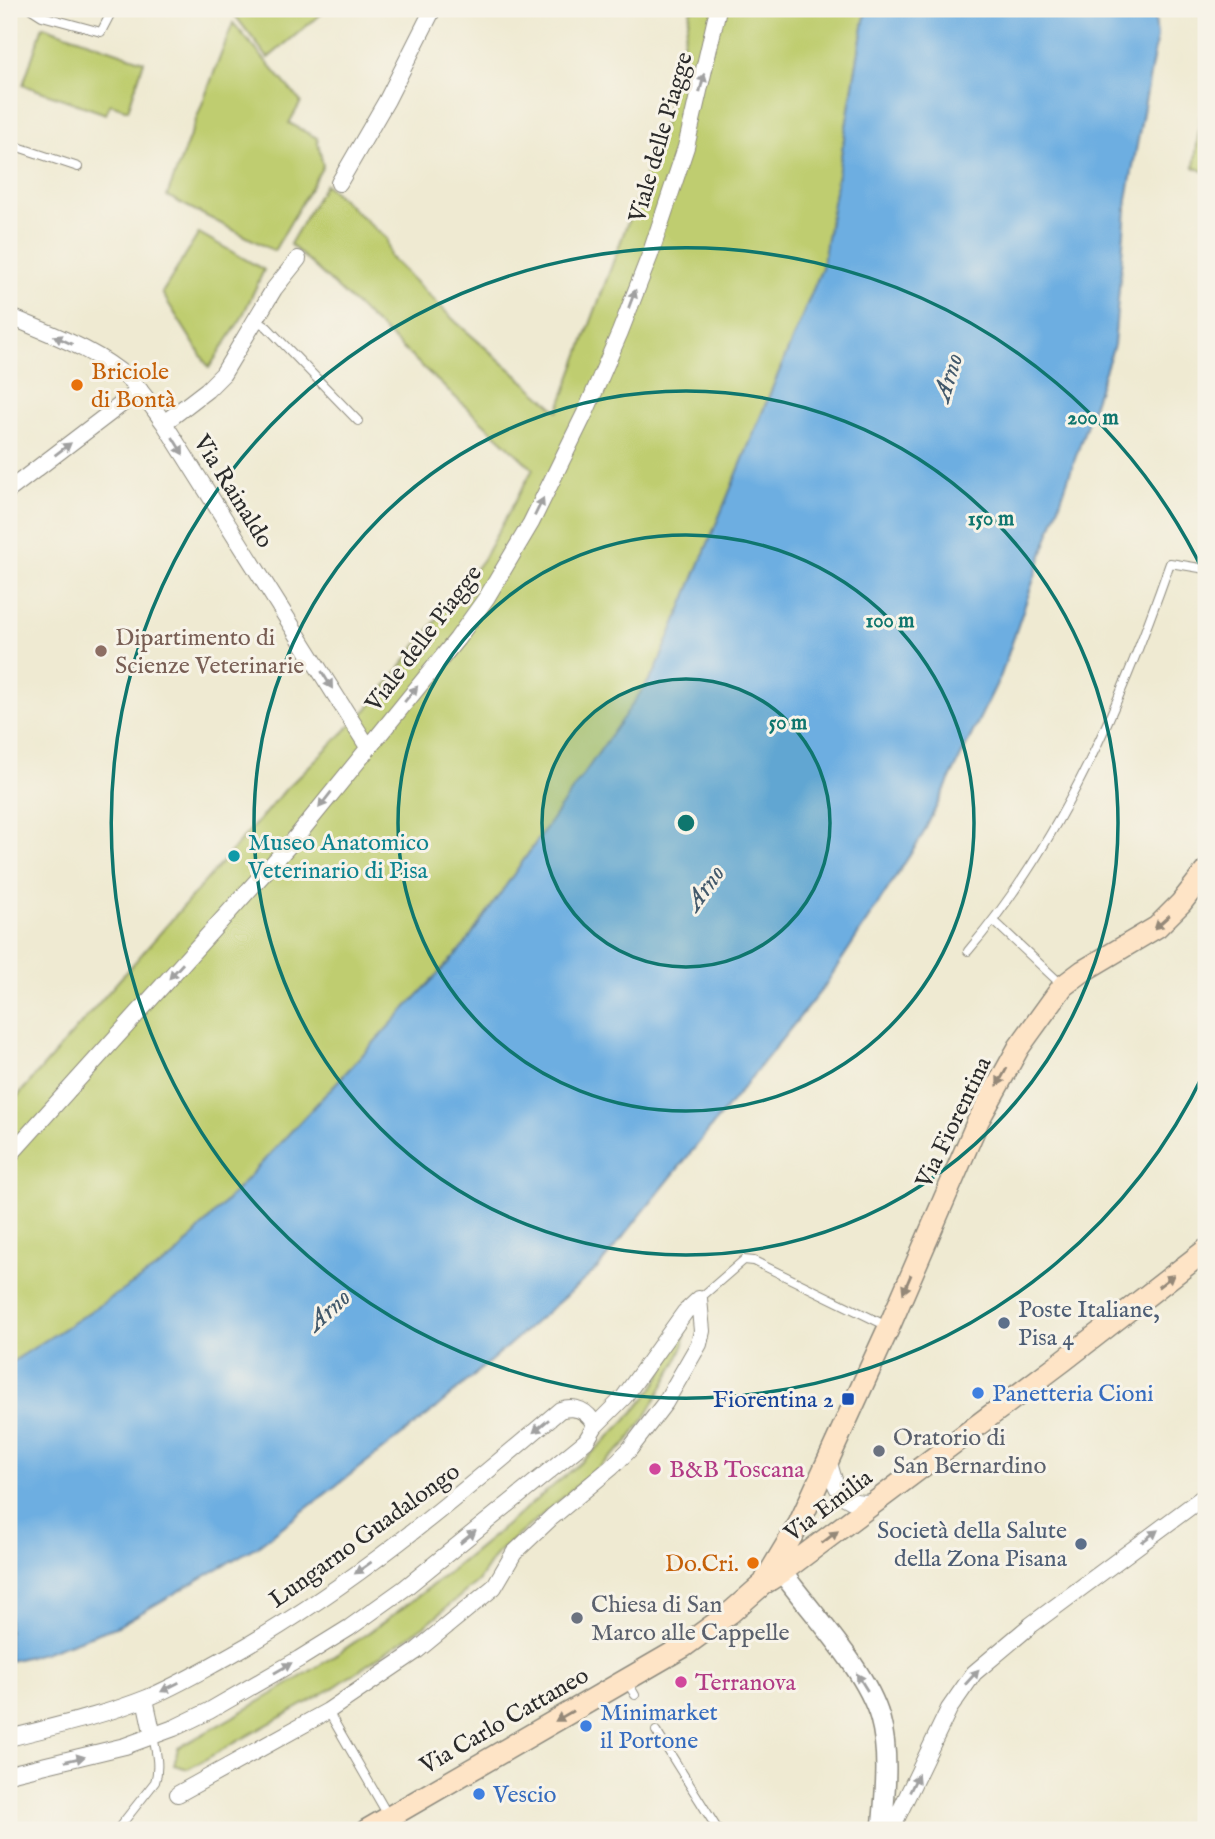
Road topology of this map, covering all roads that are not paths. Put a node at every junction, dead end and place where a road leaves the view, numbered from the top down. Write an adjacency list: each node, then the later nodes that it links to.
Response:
1 (31, 9): 2 (lane)
2 (113, 9)
3 (433, 9): 7 (street)
4 (718, 9): 16 (street, Viale delle Piagge, one-way to 4)
5 (9, 144): 6 (lane)
6 (78, 167)
7 (339, 183)
8 (298, 259): 10 (street)
9 (9, 316): 11 (street, Via Rainaldo, one-way to 9)
10 (256, 320): 12 (lane); 13 (street)
11 (140, 390): 13 (street, Via Rainaldo); 14 (street, one-way to 11)
12 (358, 421)
13 (164, 423): 16 (street, Via Rainaldo, one-way to 16)
14 (9, 490)
15 (1206, 569): 18 (lane)
16 (368, 747): 21 (street, Viale delle Piagge, one-way to 21)
17 (1206, 871): 20 (main road, Via Fiorentina, one-way to 20)
18 (994, 921): 19 (lane); 20 (lane)
19 (968, 951)
20 (1063, 986): 24 (main road, Via Fiorentina, one-way to 24)
21 (9, 1156)
22 (1206, 1250): 28 (main road, Via Emilia, one-way to 22)
23 (699, 1299): 24 (lane); 25 (street); 32 (street)
24 (889, 1326): 26 (main road, Via Fiorentina)
25 (595, 1426): 31 (street, Lungarno Guadalongo, one-way to 31); 34 (street, one-way to 25)
26 (828, 1458): 28 (street); 30 (main road, Via Fiorentina)
27 (1206, 1495): 43 (street, one-way to 27)
28 (878, 1501): 29 (main road, Via Emilia, one-way to 28)
29 (782, 1572): 30 (main road, Via Carlo Cattaneo); 42 (street, one-way to 29)
30 (763, 1584): 38 (main road, Via Carlo Cattaneo, one-way to 38)
31 (145, 1699): 34 (street); 35 (street, Lungarno Guadalongo)
32 (328, 1711): 37 (street); 38 (lane)
33 (656, 1731): 41 (lane)
34 (153, 1736): 36 (street, one-way to 34); 39 (lane)
35 (9, 1738)
36 (9, 1774)
37 (178, 1794)
38 (389, 1817): 40 (main road, Via Carlo Cattaneo)
39 (117, 1830)
40 (367, 1830)
41 (718, 1830)
42 (883, 1830)
43 (891, 1830)

